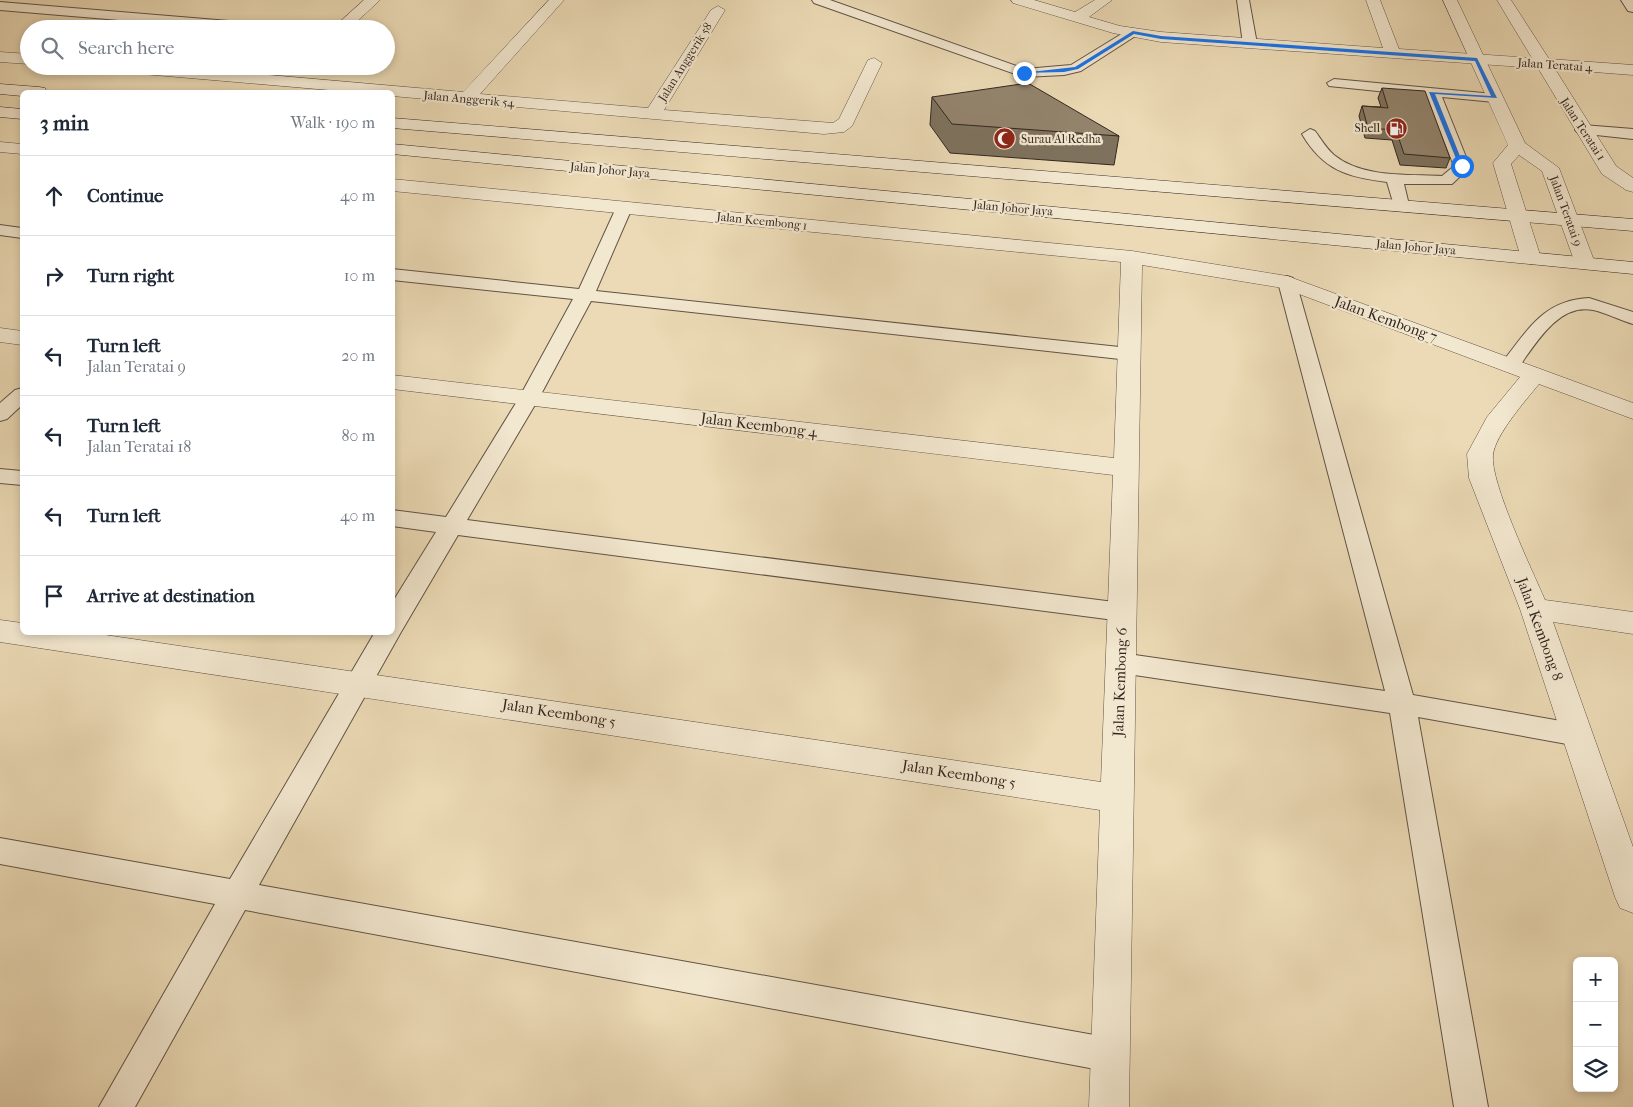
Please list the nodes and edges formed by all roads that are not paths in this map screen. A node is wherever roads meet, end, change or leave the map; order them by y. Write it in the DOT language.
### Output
graph roads {
  1 [pos="372,0"];
  2 [pos="557,0"];
  3 [pos="818,0"];
  4 [pos="1018,0"];
  5 [pos="1105,0"];
  6 [pos="1243,0"];
  7 [pos="1374,0"];
  8 [pos="1450,0"];
  9 [pos="1504,0"];
  10 [pos="1627,0"];
  11 [pos="0,6"];
  12 [pos="1633,8"];
  13 [pos="718,10"];
  14 [pos="1077,18"];
  15 [pos="169,20"];
  16 [pos="350,20"];
  17 [pos="1133,33"];
  18 [pos="1250,44"];
  19 [pos="1393,54"];
  20 [pos="0,57"];
  21 [pos="20,58"];
  22 [pos="1477,60"];
  23 [pos="874,62"];
  24 [pos="1542,64"];
  25 [pos="1633,70"];
  26 [pos="179,75"];
  27 [pos="287,75"];
  28 [pos="1334,83"];
  29 [pos="273,87"];
  30 [pos="0,89"];
  31 [pos="321,90"];
  32 [pos="20,91"];
  33 [pos="1432,92"];
  34 [pos="395,95"];
  35 [pos="1494,98"];
  36 [pos="466,99"];
  37 [pos="0,112"];
  38 [pos="20,114"];
  39 [pos="653,114"];
  40 [pos="395,123"];
  41 [pos="1583,130"];
  42 [pos="1310,134"];
  43 [pos="1633,134"];
  44 [pos="1516,146"];
  45 [pos="0,147"];
  46 [pos="20,149"];
  47 [pos="395,149"];
  48 [pos="1394,177"];
  49 [pos="395,185"];
  50 [pos="1633,186"];
  51 [pos="1400,205"];
  52 [pos="624,208"];
  53 [pos="1518,215"];
  54 [pos="1569,220"];
  55 [pos="1633,225"];
  56 [pos="0,230"];
  57 [pos="20,233"];
  58 [pos="1132,258"];
  59 [pos="1531,258"];
  60 [pos="1585,263"];
  61 [pos="1633,268"];
  62 [pos="395,274"];
  63 [pos="1287,282"];
  64 [pos="585,295"];
  65 [pos="1633,318"];
  66 [pos="0,335"];
  67 [pos="20,338"];
  68 [pos="1129,354"];
  69 [pos="1523,369"];
  70 [pos="395,382"];
  71 [pos="20,396"];
  72 [pos="529,398"];
  73 [pos="1633,411"];
  74 [pos="0,414"];
  75 [pos="1126,468"];
  76 [pos="0,476"];
  77 [pos="20,478"];
  78 [pos="395,518"];
  79 [pos="454,524"];
  80 [pos="1534,609"];
  81 [pos="1122,612"];
  82 [pos="395,621"];
  83 [pos="1633,624"];
  84 [pos="0,631"];
  85 [pos="20,634"];
  86 [pos="28,635"];
  87 [pos="386,635"];
  88 [pos="1121,663"];
  89 [pos="358,683"];
  90 [pos="1402,704"];
  91 [pos="1578,735"];
  92 [pos="1117,798"];
  93 [pos="0,851"];
  94 [pos="237,895"];
  95 [pos="1633,897"];
  96 [pos="1110,1055"];
  97 [pos="116,1107"];
  98 [pos="1109,1107"];
  99 [pos="1471,1107"];
  1 -- 16 [label="street"];
  2 -- 36 [label="street"];
  3 -- 17 [label="lane"];
  4 -- 14 [label="street, Jalan Teratai 4"];
  5 -- 14 [label="street"];
  6 -- 18 [label="lane"];
  7 -- 19 [label="street"];
  8 -- 22 [label="street"];
  9 -- 24 [label="street, Jalan Teratai 1"];
  10 -- 12 [label="lane"];
  11 -- 15 [label="lane"];
  13 -- 39 [label="street, Jalan Anggerik 58"];
  14 -- 17 [label="street, Jalan Teratai 4"];
  17 -- 18 [label="street, Jalan Teratai 4"];
  18 -- 19 [label="street, Jalan Teratai 4"];
  19 -- 22 [label="street, Jalan Teratai 4"];
  20 -- 21 [label="street"];
  22 -- 24 [label="street, Jalan Teratai 4"];
  22 -- 35 [label="street"];
  23 -- 39 [label="street, Jalan Anggerik 54"];
  24 -- 25 [label="street, Jalan Teratai 4"];
  24 -- 41 [label="street, Jalan Teratai 1"];
  26 -- 29 [label="street, Jalan Anggerik 54"];
  27 -- 29 [label="street"];
  28 -- 33 [label="lane"];
  29 -- 31 [label="street, Jalan Anggerik 54"];
  30 -- 32 [label="street"];
  33 -- 35 [label="lane"];
  33 -- 48 [label="lane"];
  34 -- 36 [label="street, Jalan Anggerik 54"];
  35 -- 44 [label="street"];
  36 -- 39 [label="street, Jalan Anggerik 54"];
  37 -- 38 [label="street"];
  40 -- 51 [label="street, Jalan Johor Jaya"];
  41 -- 43 [label="lane"];
  41 -- 50 [label="street, Jalan Teratai 1"];
  42 -- 48 [label="lane"];
  44 -- 53 [label="street"];
  44 -- 54 [label="street, Jalan Teratai 9"];
  45 -- 46 [label="street"];
  47 -- 59 [label="street, Jalan Johor Jaya"];
  48 -- 51 [label="lane"];
  49 -- 52 [label="street, Jalan Keembong 1"];
  51 -- 53 [label="street, Jalan Johor Jaya"];
  52 -- 58 [label="street, Jalan Keembong 1"];
  52 -- 64 [label="lane"];
  53 -- 54 [label="street, Jalan Johor Jaya"];
  53 -- 59 [label="street"];
  54 -- 55 [label="street, Jalan Johor Jaya"];
  54 -- 60 [label="street, Jalan Teratai 9"];
  56 -- 57 [label="lane"];
  58 -- 63 [label="street, Jalan Kembong 7"];
  58 -- 68 [label="street, Jalan Kembong 6"];
  59 -- 60 [label="street, Jalan Johor Jaya"];
  60 -- 61 [label="street, Jalan Johor Jaya"];
  62 -- 64 [label="lane"];
  63 -- 69 [label="street, Jalan Kembong 7"];
  63 -- 90 [label="lane"];
  64 -- 68 [label="lane"];
  64 -- 72 [label="lane"];
  65 -- 69 [label="lane"];
  66 -- 67 [label="street"];
  68 -- 75 [label="street, Jalan Kembong 6"];
  69 -- 73 [label="street, Jalan Kembong 7"];
  69 -- 80 [label="street, Jalan Kembong 8"];
  70 -- 72 [label="street, Jalan Keembong 4"];
  71 -- 74 [label="lane"];
  72 -- 75 [label="street, Jalan Keembong 4"];
  72 -- 79 [label="lane"];
  75 -- 81 [label="street, Jalan Kembong 6"];
  76 -- 77 [label="lane"];
  78 -- 79 [label="lane"];
  79 -- 81 [label="lane"];
  79 -- 82 [label="lane"];
  80 -- 83 [label="street"];
  80 -- 91 [label="street, Jalan Kembong 8"];
  81 -- 88 [label="street, Jalan Kembong 6"];
  84 -- 85 [label="street, Jalan Keembong 5"];
  86 -- 89 [label="street, Jalan Keembong 5"];
  87 -- 89 [label="lane"];
  88 -- 90 [label="lane"];
  88 -- 92 [label="street, Jalan Kembong 6"];
  89 -- 92 [label="street, Jalan Keembong 5"];
  89 -- 94 [label="lane"];
  90 -- 91 [label="lane"];
  90 -- 99 [label="lane"];
  91 -- 95 [label="street, Jalan Kembong 8"];
  92 -- 96 [label="street, Jalan Kembong 6"];
  93 -- 94 [label="lane"];
  94 -- 96 [label="lane"];
  94 -- 97 [label="lane"];
  96 -- 98 [label="street, Jalan Kembong 6"];
}
